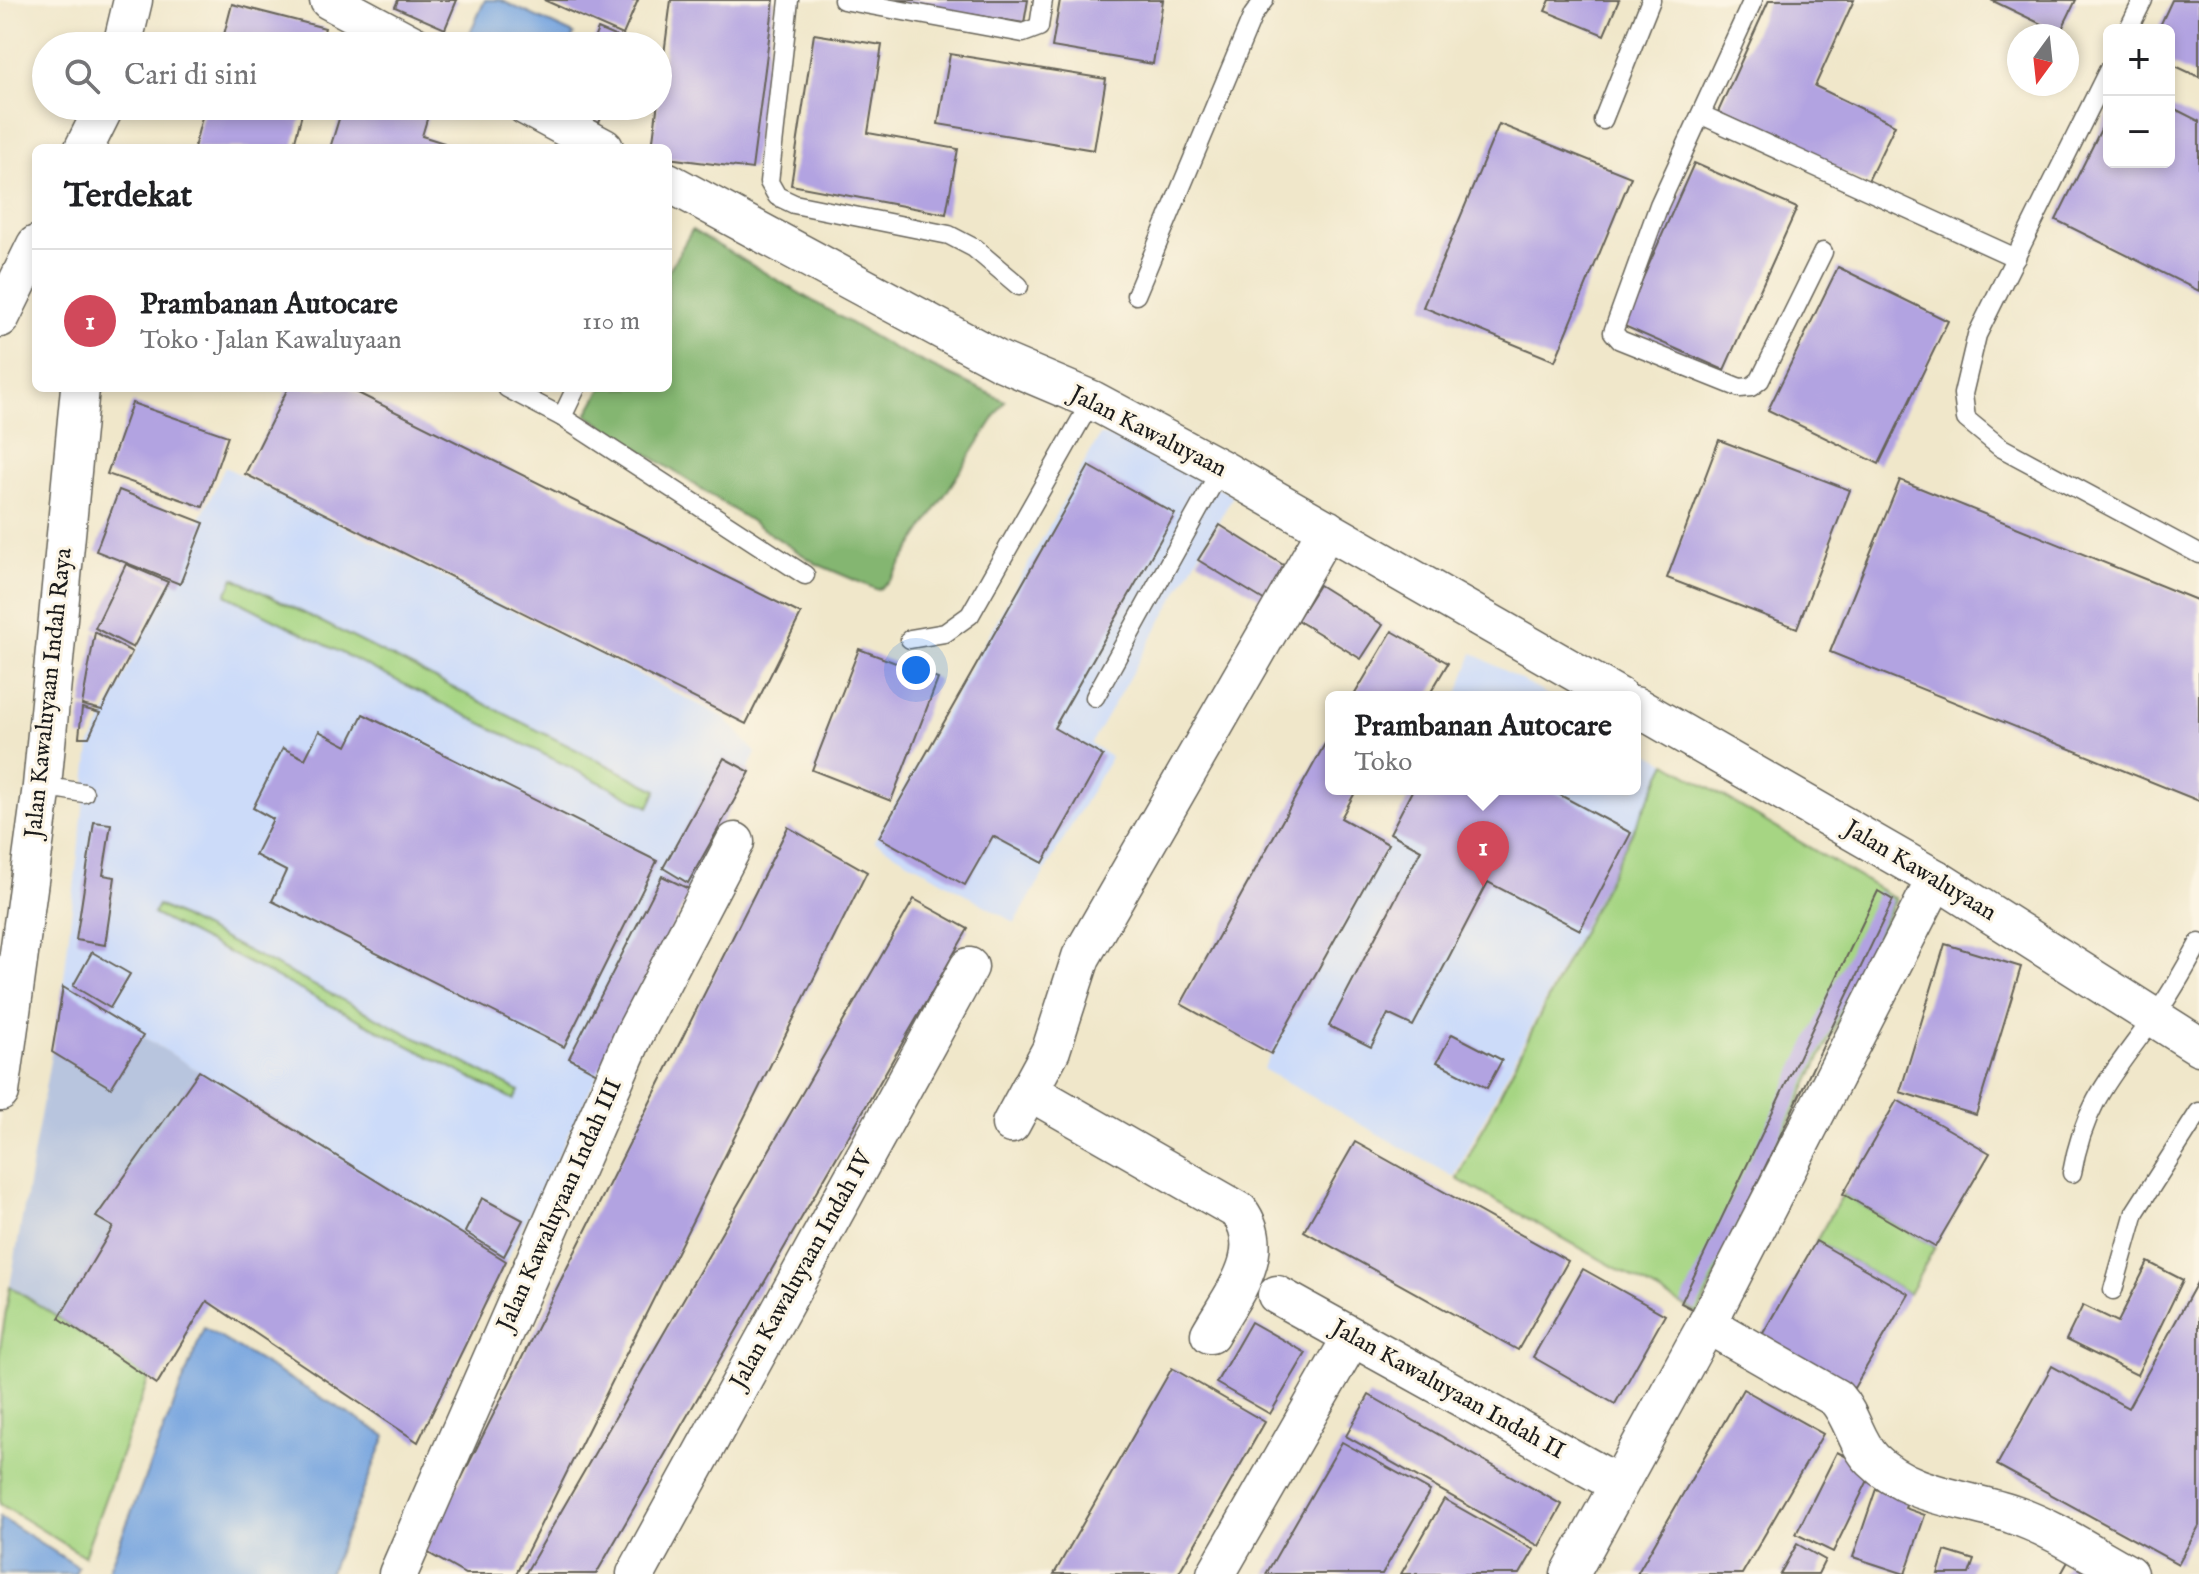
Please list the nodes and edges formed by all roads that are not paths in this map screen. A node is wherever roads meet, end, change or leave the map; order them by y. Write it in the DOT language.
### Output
graph roads {
  1 [pos="133,0"];
  2 [pos="329,0"];
  3 [pos="789,0"];
  4 [pos="843,0"];
  5 [pos="1043,0"];
  6 [pos="1264,0"];
  7 [pos="1651,0"];
  8 [pos="1753,0"];
  9 [pos="2143,0"];
  10 [pos="2131,24"];
  11 [pos="125,32"];
  12 [pos="389,32"];
  13 [pos="2103,81"];
  14 [pos="1702,115"];
  15 [pos="99,120"];
  16 [pos="105,120"];
  17 [pos="549,120"];
  18 [pos="1603,120"];
  19 [pos="86,144"];
  20 [pos="104,144"];
  21 [pos="588,144"];
  22 [pos="672,184"];
  23 [pos="1823,252"];
  24 [pos="32,253"];
  25 [pos="2016,258"];
  26 [pos="1019,286"];
  27 [pos="1136,295"];
  28 [pos="0,318"];
  29 [pos="80,392"];
  30 [pos="515,392"];
  31 [pos="574,392"];
  32 [pos="1092,400"];
  33 [pos="562,417"];
  34 [pos="1221,469"];
  35 [pos="1327,529"];
  36 [pos="2199,554"];
  37 [pos="805,575"];
  38 [pos="910,639"];
  39 [pos="1609,691"];
  40 [pos="1095,697"];
  41 [pos="1641,709"];
  42 [pos="42,786"];
  43 [pos="84,793"];
  44 [pos="735,842"];
  45 [pos="1936,879"];
  46 [pos="2199,943"];
  47 [pos="969,967"];
  48 [pos="2155,1017"];
  49 [pos="2199,1046"];
  50 [pos="1029,1091"];
  51 [pos="0,1092"];
  52 [pos="2199,1112"];
  53 [pos="1011,1124"];
  54 [pos="2072,1173"];
  55 [pos="2113,1290"];
  56 [pos="1277,1295"];
  57 [pos="1707,1324"];
  58 [pos="1210,1334"];
  59 [pos="1352,1337"];
  60 [pos="1618,1484"];
  61 [pos="398,1574"];
  62 [pos="636,1574"];
  63 [pos="1216,1574"];
  64 [pos="1570,1574"];
  65 [pos="2128,1574"];
  1 -- 11 [label="street"];
  2 -- 12 [label="street"];
  3 -- 26 [label="lane"];
  4 -- 5 [label="lane"];
  6 -- 27 [label="lane"];
  7 -- 18 [label="lane"];
  8 -- 14 [label="lane"];
  9 -- 10 [label="lane"];
  13 -- 25 [label="lane"];
  14 -- 23 [label="lane"];
  14 -- 25 [label="lane"];
  15 -- 19 [label="street"];
  16 -- 20 [label="street"];
  17 -- 21 [label="street"];
  22 -- 32 [label="street, Jalan Kawaluyaan"];
  24 -- 28 [label="street"];
  25 -- 36 [label="lane"];
  29 -- 42 [label="street, Jalan Kawaluyaan Indah Raya"];
  30 -- 33 [label="lane"];
  31 -- 33 [label="lane"];
  32 -- 34 [label="street, Jalan Kawaluyaan"];
  32 -- 38 [label="lane"];
  33 -- 37 [label="lane"];
  34 -- 35 [label="street, Jalan Kawaluyaan"];
  34 -- 40 [label="lane"];
  35 -- 39 [label="street, Jalan Kawaluyaan"];
  35 -- 50 [label="street"];
  41 -- 45 [label="street, Jalan Kawaluyaan"];
  42 -- 43 [label="lane"];
  42 -- 51 [label="street, Jalan Kawaluyaan Indah Raya"];
  44 -- 61 [label="street, Jalan Kawaluyaan Indah III"];
  45 -- 48 [label="street, Jalan Kawaluyaan"];
  45 -- 57 [label="street"];
  46 -- 48 [label="lane"];
  47 -- 62 [label="street, Jalan Kawaluyaan Indah IV"];
  48 -- 49 [label="street, Jalan Kawaluyaan"];
  48 -- 54 [label="lane"];
  50 -- 53 [label="street"];
  50 -- 58 [label="street"];
  52 -- 55 [label="lane"];
  56 -- 59 [label="street, Jalan Kawaluyaan Indah II"];
  57 -- 60 [label="street"];
  57 -- 65 [label="street"];
  59 -- 60 [label="street, Jalan Kawaluyaan Indah II"];
  59 -- 63 [label="street"];
  60 -- 64 [label="street"];
}
